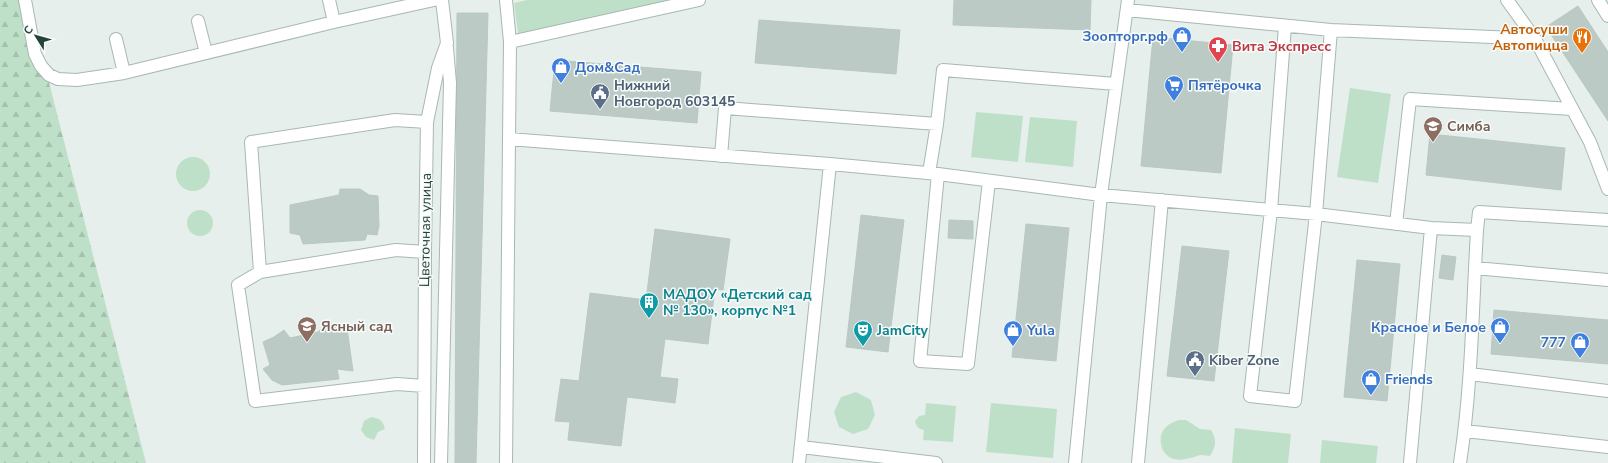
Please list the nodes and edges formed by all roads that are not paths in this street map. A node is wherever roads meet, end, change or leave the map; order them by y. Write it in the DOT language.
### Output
graph roads {
  1 [pos="25,0"];
  2 [pos="329,0"];
  3 [pos="434,0"];
  4 [pos="442,0"];
  5 [pos="506,0"];
  6 [pos="699,0"];
  7 [pos="1508,0"];
  8 [pos="1598,0"];
  9 [pos="1128,5"];
  10 [pos="1608,16"];
  11 [pos="198,21"];
  12 [pos="334,22"];
  13 [pos="1285,26"];
  14 [pos="1331,30"];
  15 [pos="116,39"];
  16 [pos="1535,39"];
  17 [pos="510,42"];
  18 [pos="447,43"];
  19 [pos="206,52"];
  20 [pos="124,73"];
  21 [pos="1116,84"];
  22 [pos="1572,109"];
  23 [pos="427,122"];
  24 [pos="937,124"];
  25 [pos="509,139"];
  26 [pos="721,156"];
  27 [pos="830,164"];
  28 [pos="934,174"];
  29 [pos="989,180"];
  30 [pos="1608,189"];
  31 [pos="1101,195"];
  32 [pos="1162,200"];
  33 [pos="1271,210"];
  34 [pos="1316,214"];
  35 [pos="1608,220"];
  36 [pos="1396,224"];
  37 [pos="1431,228"];
  38 [pos="1477,230"];
  39 [pos="424,252"];
  40 [pos="1475,268"];
  41 [pos="260,272"];
  42 [pos="1608,280"];
  43 [pos="1470,374"];
  44 [pos="424,386"];
  45 [pos="1608,391"];
  46 [pos="1465,431"];
  47 [pos="1608,446"];
  48 [pos="801,447"];
  49 [pos="910,462"];
  50 [pos="424,463"];
  51 [pos="441,463"];
  52 [pos="506,463"];
  53 [pos="799,463"];
  54 [pos="936,463"];
  55 [pos="1075,463"];
  56 [pos="1138,463"];
  57 [pos="1410,463"];
  58 [pos="1460,463"];
  1 -- 20 [label="street"];
  2 -- 12 [label="street"];
  3 -- 12 [label="street"];
  4 -- 18 [label="street, Цветочная улица"];
  5 -- 17 [label="street"];
  6 -- 17 [label="street"];
  7 -- 16 [label="street"];
  8 -- 10 [label="street"];
  9 -- 13 [label="street"];
  9 -- 21 [label="street"];
  11 -- 19 [label="street"];
  12 -- 19 [label="street"];
  13 -- 14 [label="street"];
  13 -- 33 [label="street"];
  14 -- 16 [label="street"];
  14 -- 34 [label="street"];
  15 -- 20 [label="street"];
  16 -- 22 [label="street"];
  17 -- 25 [label="street"];
  18 -- 23 [label="street, Цветочная улица"];
  18 -- 51 [label="street"];
  19 -- 20 [label="street"];
  21 -- 24 [label="street"];
  21 -- 31 [label="street"];
  22 -- 30 [label="street"];
  22 -- 36 [label="street"];
  23 -- 39 [label="street, Цветочная улица"];
  23 -- 41 [label="street"];
  24 -- 26 [label="street"];
  24 -- 28 [label="street"];
  25 -- 26 [label="street"];
  25 -- 52 [label="street"];
  26 -- 27 [label="street"];
  27 -- 28 [label="street"];
  27 -- 48 [label="street"];
  28 -- 29 [label="street"];
  28 -- 29 [label="street"];
  29 -- 31 [label="street"];
  31 -- 32 [label="street"];
  31 -- 55 [label="street"];
  32 -- 33 [label="street"];
  32 -- 56 [label="street"];
  33 -- 34 [label="street"];
  33 -- 34 [label="street"];
  34 -- 36 [label="street"];
  35 -- 38 [label="street"];
  36 -- 37 [label="street"];
  37 -- 38 [label="street"];
  37 -- 57 [label="street"];
  38 -- 40 [label="street"];
  39 -- 41 [label="street"];
  39 -- 44 [label="street, Цветочная улица"];
  40 -- 42 [label="street"];
  40 -- 43 [label="street"];
  41 -- 44 [label="street"];
  43 -- 45 [label="street"];
  43 -- 46 [label="street"];
  44 -- 50 [label="street, Цветочная улица"];
  46 -- 47 [label="street"];
  46 -- 58 [label="street"];
  48 -- 49 [label="street"];
  48 -- 53 [label="street"];
  49 -- 54 [label="street"];
}
